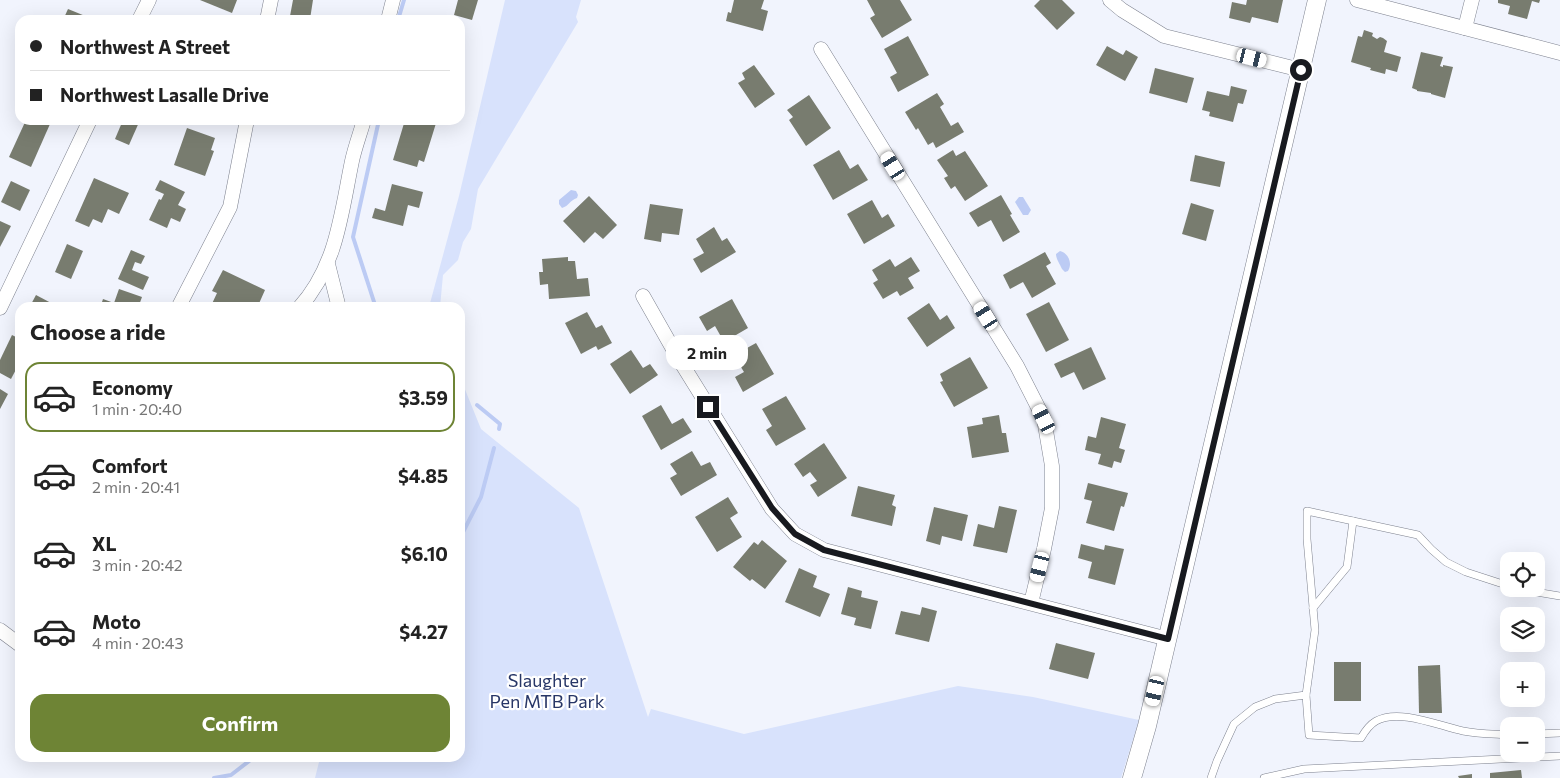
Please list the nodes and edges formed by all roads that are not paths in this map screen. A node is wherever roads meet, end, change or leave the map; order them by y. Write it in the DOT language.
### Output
graph roads {
  1 [pos="149,0"];
  2 [pos="271,0"];
  3 [pos="393,0"];
  4 [pos="1110,0"];
  5 [pos="1317,0"];
  6 [pos="1357,0"];
  7 [pos="1472,0"];
  8 [pos="1123,5"];
  9 [pos="142,15"];
  10 [pos="268,15"];
  11 [pos="389,15"];
  12 [pos="1465,28"];
  13 [pos="821,49"];
  14 [pos="1560,54"];
  15 [pos="1301,70"];
  16 [pos="88,125"];
  17 [pos="246,125"];
  18 [pos="363,125"];
  19 [pos="328,264"];
  20 [pos="643,296"];
  21 [pos="181,302"];
  22 [pos="304,302"];
  23 [pos="338,302"];
  24 [pos="0,308"];
  25 [pos="1353,521"];
  26 [pos="1500,583"];
  27 [pos="1545,594"];
  28 [pos="1560,596"];
  29 [pos="1031,603"];
  30 [pos="1313,608"];
  31 [pos="0,630"];
  32 [pos="1168,639"];
  33 [pos="15,641"];
  34 [pos="1306,695"];
  35 [pos="1560,733"];
  36 [pos="1500,734"];
  37 [pos="1545,734"];
  38 [pos="1560,756"];
  39 [pos="1132,778"];
  40 [pos="1211,778"];
  41 [pos="1264,778"];
  1 -- 9 [label="street"];
  2 -- 10 [label="street"];
  3 -- 11 [label="street"];
  4 -- 8 [label="street"];
  5 -- 15 [label="street"];
  6 -- 12 [label="street"];
  7 -- 12 [label="street"];
  8 -- 15 [label="street"];
  12 -- 14 [label="street"];
  13 -- 29 [label="street"];
  15 -- 32 [label="street"];
  16 -- 24 [label="street"];
  17 -- 21 [label="street"];
  18 -- 19 [label="street"];
  19 -- 22 [label="street"];
  19 -- 23 [label="street"];
  20 -- 29 [label="street"];
  25 -- 26 [label="lane"];
  25 -- 30 [label="lane"];
  25 -- 30 [label="lane"];
  27 -- 28 [label="lane"];
  29 -- 32 [label="street"];
  30 -- 34 [label="lane"];
  31 -- 33 [label="street"];
  32 -- 39 [label="street"];
  34 -- 36 [label="lane"];
  34 -- 40 [label="lane"];
  35 -- 37 [label="lane"];
  38 -- 41 [label="lane"];
}
